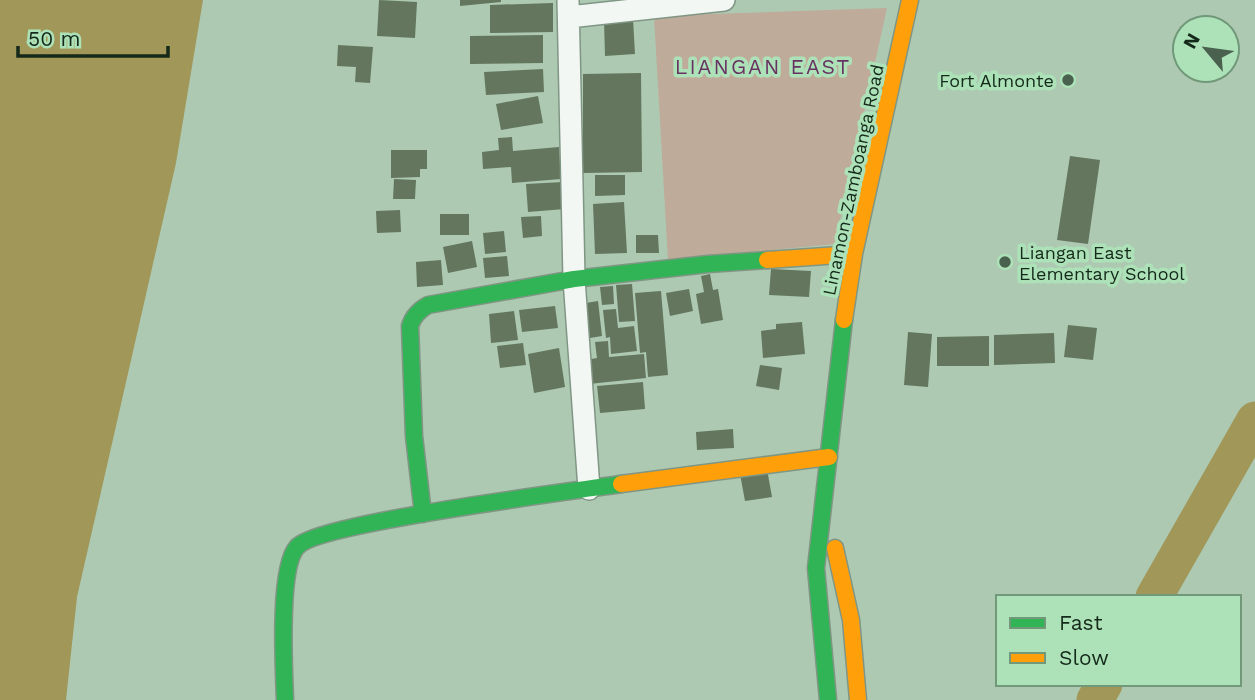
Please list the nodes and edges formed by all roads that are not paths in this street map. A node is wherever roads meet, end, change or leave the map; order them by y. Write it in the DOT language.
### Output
graph roads {
  1 [pos="724,0"];
  2 [pos="910,0"];
  3 [pos="569,9"];
  4 [pos="854,254"];
  5 [pos="573,279"];
  6 [pos="830,457"];
  7 [pos="589,489"];
  8 [pos="823,494"];
  9 [pos="423,514"];
  10 [pos="285,700"];
  11 [pos="828,700"];
  12 [pos="858,700"];
  1 -- 3 [label="street"];
  2 -- 4 [label="main road, Linamon-Zamboanga Road"];
  3 -- 5 [label="street"];
  4 -- 5 [label="main road"];
  4 -- 6 [label="main road, Linamon-Zamboanga Road"];
  5 -- 7 [label="street"];
  5 -- 9 [label="main road"];
  6 -- 7 [label="main road"];
  6 -- 8 [label="main road, Linamon-Zamboanga Road"];
  7 -- 9 [label="main road"];
  8 -- 11 [label="main road, Linamon-Zamboanga Road"];
  8 -- 12 [label="main road, Linamon-Zamboanga Road"];
  9 -- 10 [label="main road"];
}
